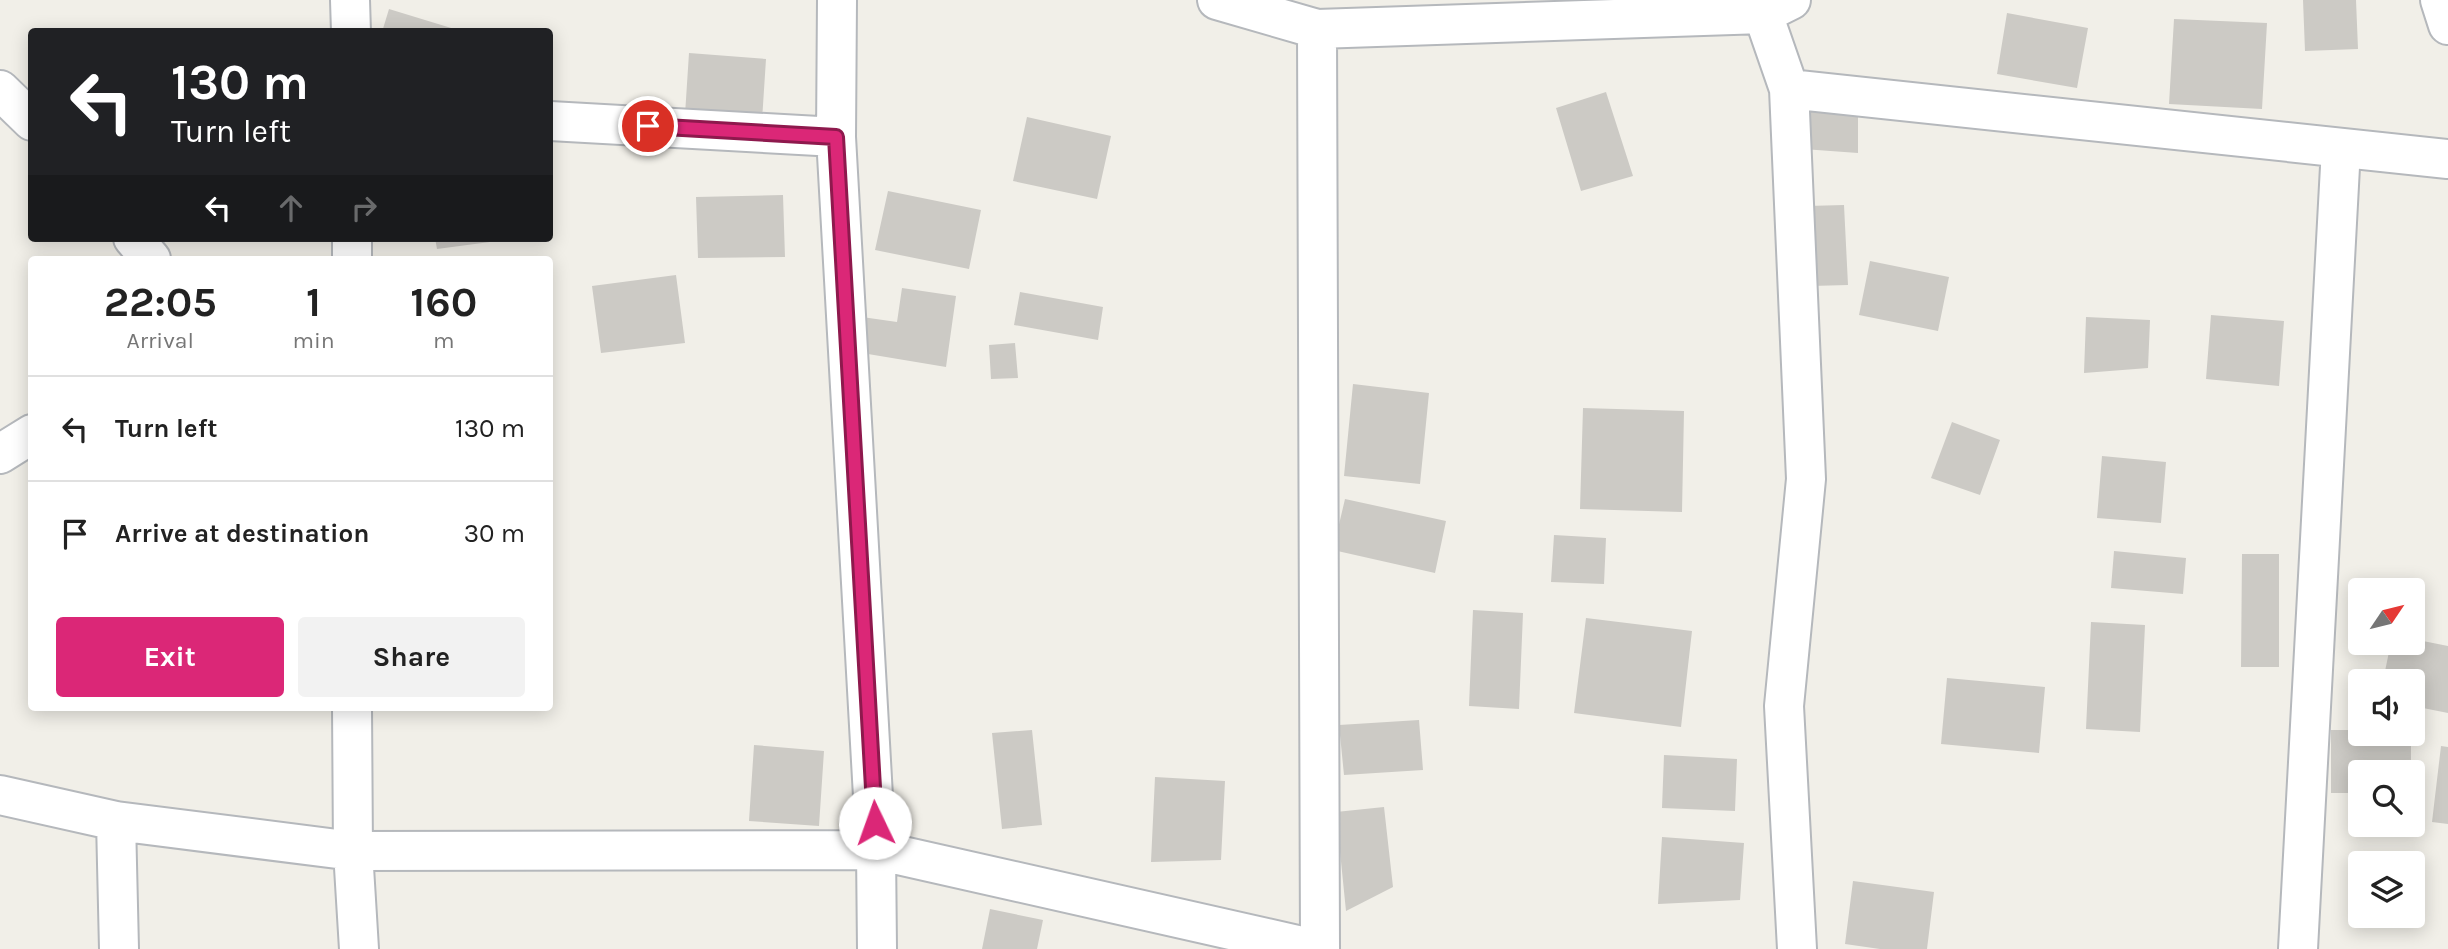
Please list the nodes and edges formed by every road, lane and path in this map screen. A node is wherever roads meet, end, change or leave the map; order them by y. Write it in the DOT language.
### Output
graph roads {
  1 [pos="350,0"];
  2 [pos="837,0"];
  3 [pos="1217,0"];
  4 [pos="2440,0"];
  5 [pos="1769,5"];
  6 [pos="2448,25"];
  7 [pos="351,28"];
  8 [pos="1317,29"];
  9 [pos="1789,89"];
  10 [pos="0,90"];
  11 [pos="28,117"];
  12 [pos="553,121"];
  13 [pos="836,137"];
  14 [pos="2341,148"];
  15 [pos="2448,159"];
  16 [pos="136,242"];
  17 [pos="148,256"];
  18 [pos="28,436"];
  19 [pos="0,454"];
  20 [pos="352,711"];
  21 [pos="0,795"];
  22 [pos="116,821"];
  23 [pos="876,850"];
  24 [pos="354,851"];
  25 [pos="119,949"];
  26 [pos="359,949"];
  27 [pos="877,949"];
  28 [pos="1318,949"];
  29 [pos="1797,949"];
  30 [pos="2298,949"];
  1 -- 7 [label="street"];
  2 -- 13 [label="street"];
  3 -- 8 [label="street"];
  4 -- 6 [label="street"];
  5 -- 8 [label="street"];
  5 -- 9 [label="street"];
  8 -- 28 [label="street"];
  9 -- 14 [label="street"];
  9 -- 29 [label="street"];
  10 -- 11 [label="street"];
  12 -- 13 [label="street"];
  13 -- 23 [label="street"];
  14 -- 15 [label="street"];
  14 -- 30 [label="street"];
  16 -- 17 [label="street"];
  18 -- 19 [label="street"];
  20 -- 24 [label="street"];
  21 -- 22 [label="street"];
  22 -- 24 [label="street"];
  22 -- 25 [label="street"];
  23 -- 24 [label="street"];
  23 -- 27 [label="street"];
  23 -- 28 [label="street"];
  24 -- 26 [label="street"];
}
